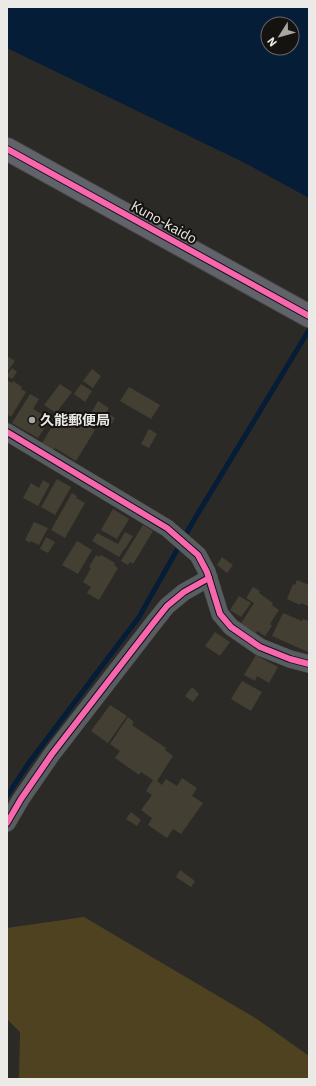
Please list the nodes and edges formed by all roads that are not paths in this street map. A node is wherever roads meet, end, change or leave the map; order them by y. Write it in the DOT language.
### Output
graph roads {
  1 [pos="7,149"];
  2 [pos="302,312"];
  3 [pos="7,432"];
  4 [pos="209,578"];
  5 [pos="309,664"];
  6 [pos="7,823"];
  1 -- 2 [label="highway, Kuno-kaido"];
  3 -- 4 [label="street"];
  4 -- 5 [label="street"];
  4 -- 6 [label="street"];
}
